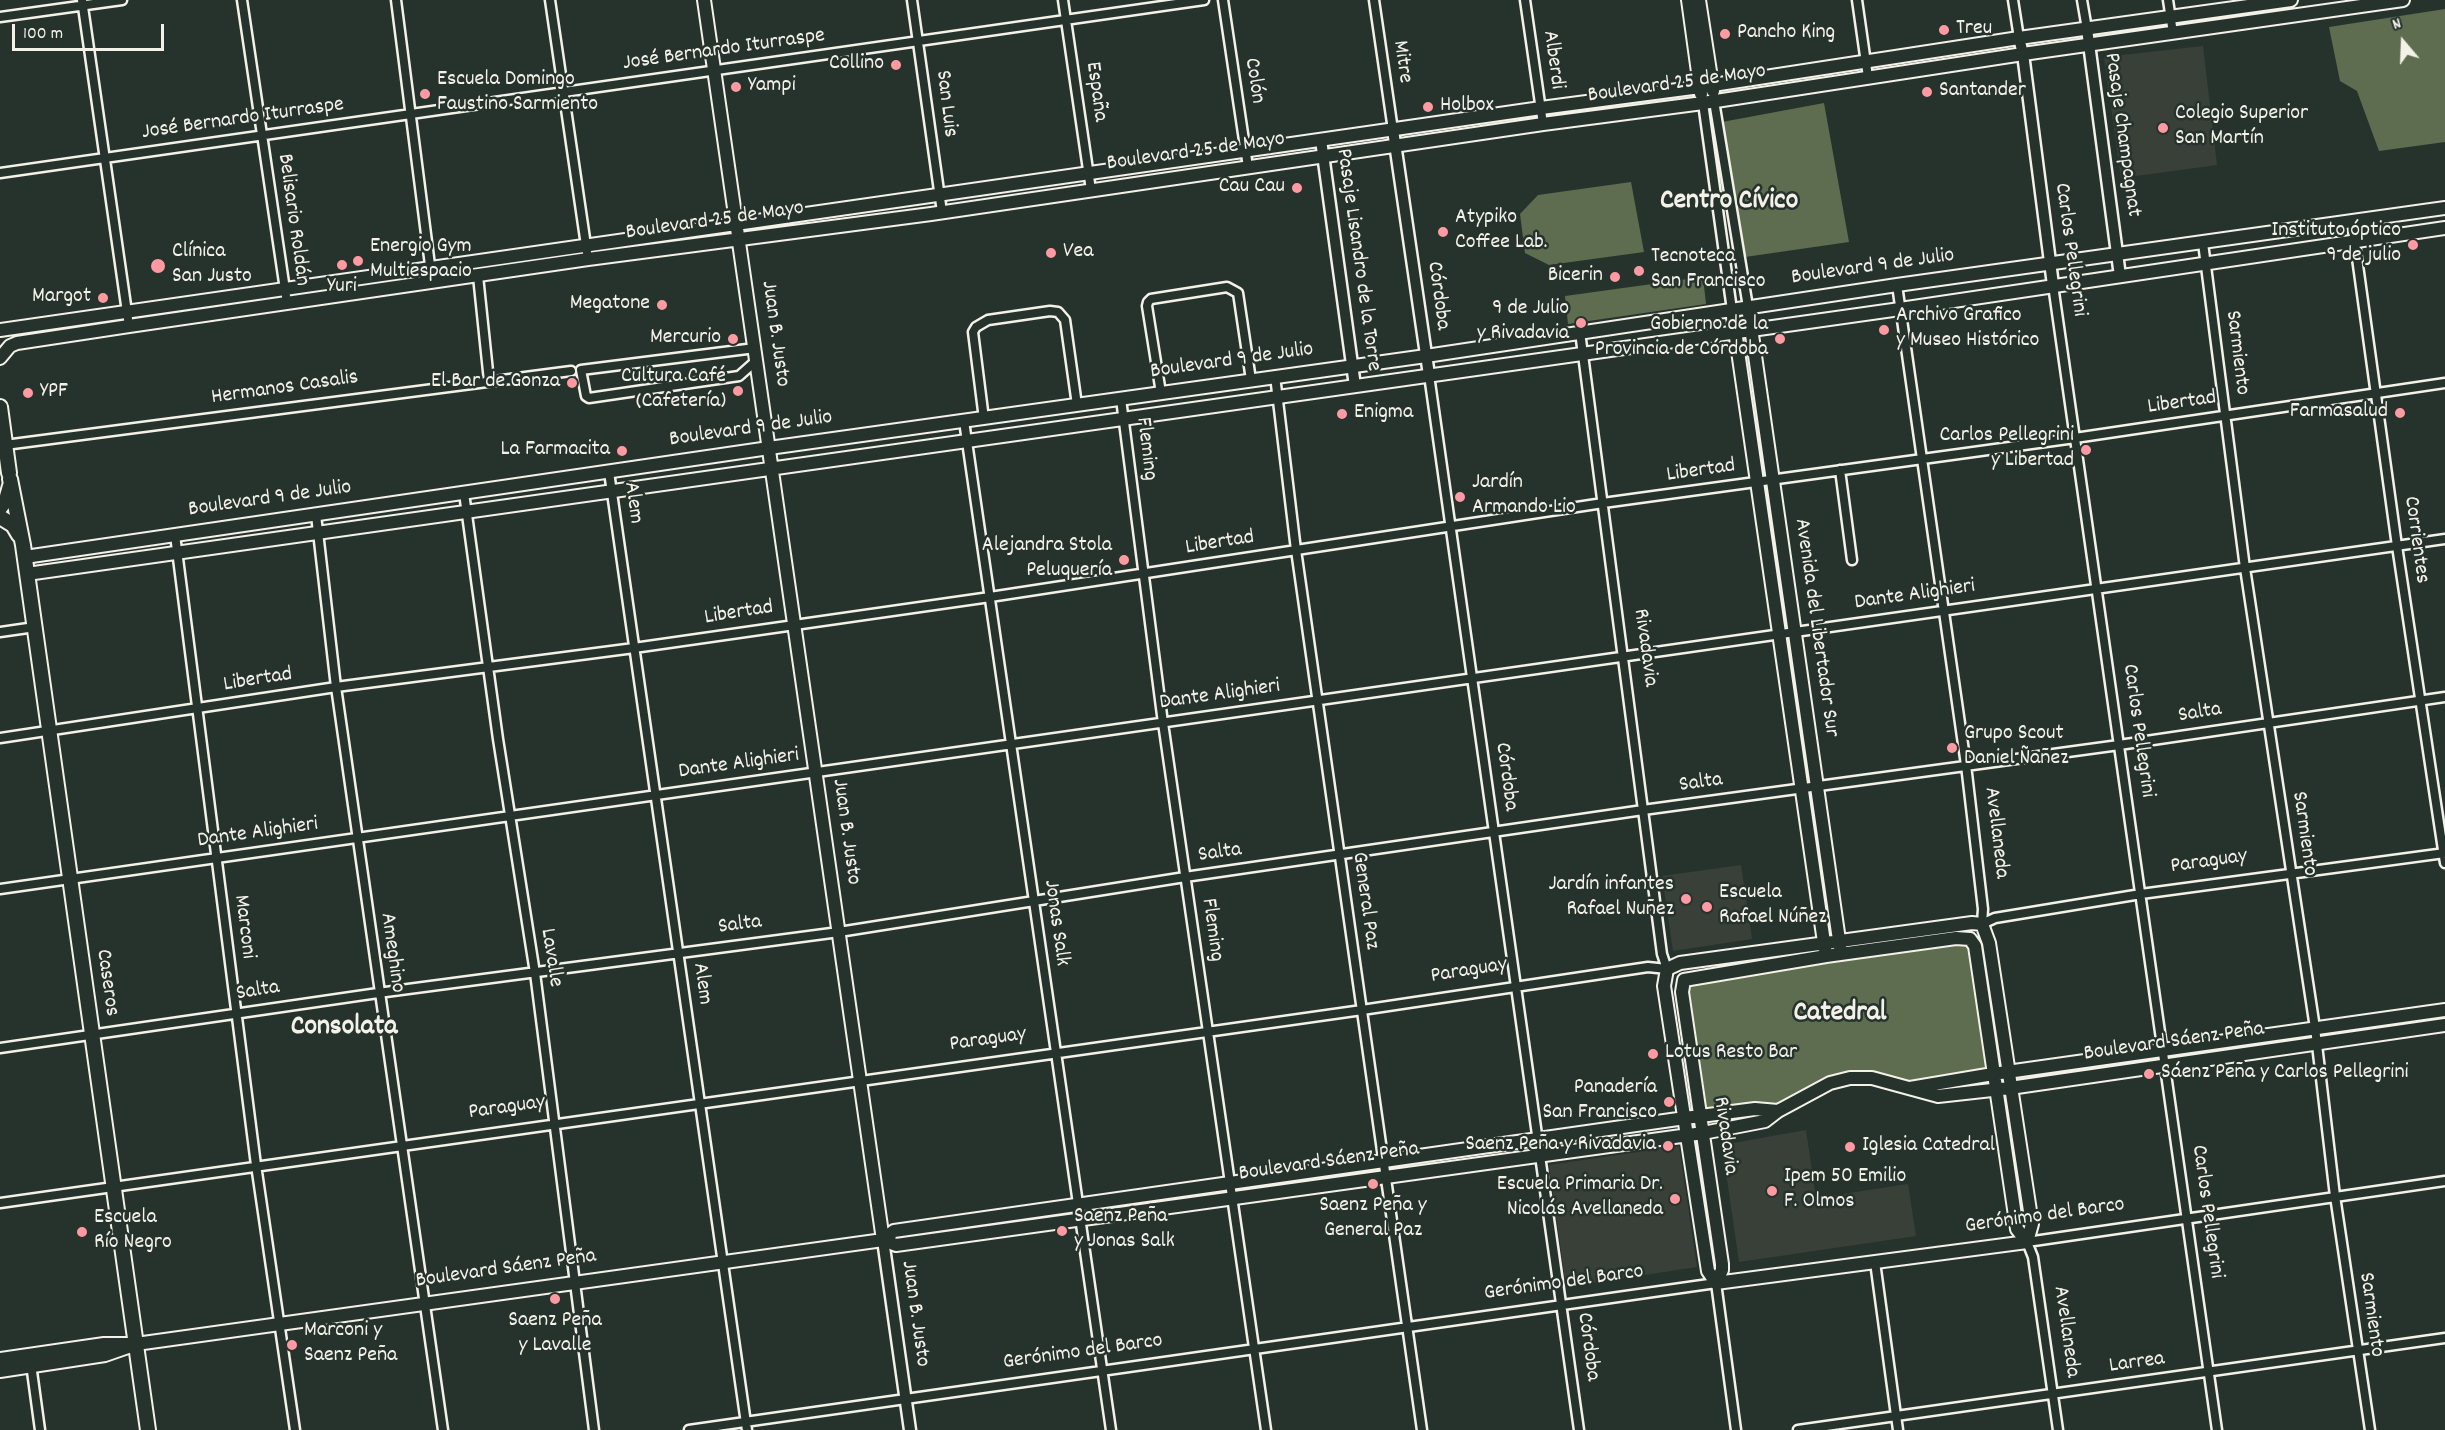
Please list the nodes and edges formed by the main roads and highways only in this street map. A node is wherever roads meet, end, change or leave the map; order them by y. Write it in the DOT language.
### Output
graph roads {
  1 [pos="704,0"];
  2 [pos="1688,0"];
  3 [pos="1699,0"];
  4 [pos="2291,0"];
  5 [pos="2403,0"];
  6 [pos="2329,5"];
  7 [pos="1706,86"];
  8 [pos="1709,102"];
  9 [pos="2445,208"];
  10 [pos="737,224"];
  11 [pos="2445,228"];
  12 [pos="739,241"];
  13 [pos="286,296"];
  14 [pos="1748,307"];
  15 [pos="1732,310"];
  16 [pos="1751,329"];
  17 [pos="0,330"];
  18 [pos="1735,332"];
  19 [pos="0,358"];
  20 [pos="0,407"];
  21 [pos="769,448"];
  22 [pos="3,451"];
  23 [pos="772,470"];
  24 [pos="9,476"];
  25 [pos="0,508"];
  26 [pos="0,517"];
  27 [pos="23,542"];
  28 [pos="25,557"];
  29 [pos="27,574"];
  30 [pos="1982,924"];
  31 [pos="1970,939"];
  32 [pos="1840,947"];
  33 [pos="1825,949"];
  34 [pos="1667,969"];
  35 [pos="1684,980"];
  36 [pos="2445,1010"];
  37 [pos="2445,1025"];
  38 [pos="2008,1072"];
  39 [pos="1993,1074"];
  40 [pos="1909,1088"];
  41 [pos="2010,1088"];
  42 [pos="1995,1090"];
  43 [pos="1778,1111"];
  44 [pos="1700,1116"];
  45 [pos="1684,1118"];
  46 [pos="1703,1133"];
  47 [pos="1687,1136"];
  48 [pos="883,1240"];
  49 [pos="2027,1242"];
  50 [pos="1716,1283"];
  51 [pos="136,1344"];
  52 [pos="0,1359"];
  53 [pos="31,1360"];
  54 [pos="0,1371"];
  55 [pos="148,1430"];
  1 -- 10 [label="main road, Juan B. Justo"];
  2 -- 7 [label="main road"];
  3 -- 7 [label="main road"];
  4 -- 7 [label="main road, Boulevard 25 de Mayo"];
  5 -- 6 [label="main road, Boulevard 25 de Mayo"];
  6 -- 8 [label="main road, Boulevard 25 de Mayo"];
  7 -- 8 [label="main road"];
  7 -- 10 [label="main road, Boulevard 25 de Mayo"];
  8 -- 12 [label="main road, Boulevard 25 de Mayo"];
  9 -- 14 [label="main road, Boulevard 9 de Julio"];
  10 -- 12 [label="main road, Juan B. Justo"];
  10 -- 13 [label="main road, Boulevard 25 de Mayo"];
  11 -- 16 [label="main road, Boulevard 9 de Julio"];
  12 -- 13 [label="main road, Boulevard 25 de Mayo"];
  12 -- 21 [label="main road, Juan B. Justo"];
  13 -- 17 [label="main road, Boulevard 25 de Mayo"];
  13 -- 19 [label="main road, Boulevard 25 de Mayo"];
  14 -- 15 [label="main road, Boulevard 9 de Julio"];
  14 -- 16 [label="main road, Avenida del Libertador Sur"];
  15 -- 18 [label="main road, Avenida del Libertador Sur"];
  15 -- 21 [label="main road, Boulevard 9 de Julio"];
  16 -- 18 [label="main road, Boulevard 9 de Julio"];
  16 -- 32 [label="main road, Avenida del Libertador Sur"];
  18 -- 23 [label="main road, Boulevard 9 de Julio"];
  18 -- 33 [label="main road, Avenida del Libertador Sur"];
  20 -- 22 [label="main road, Caseros"];
  21 -- 23 [label="main road, Juan B. Justo"];
  21 -- 28 [label="main road, Boulevard 9 de Julio"];
  22 -- 24 [label="main road, Caseros"];
  23 -- 29 [label="main road, Boulevard 9 de Julio"];
  23 -- 48 [label="main road, Juan B. Justo"];
  24 -- 25 [label="main road"];
  24 -- 27 [label="main road, Caseros"];
  26 -- 27 [label="main road"];
  27 -- 28 [label="main road, Caseros"];
  28 -- 29 [label="main road, Caseros"];
  29 -- 51 [label="main road, Caseros"];
  30 -- 31 [label="main road"];
  30 -- 32 [label="main road, Paraguay"];
  30 -- 38 [label="main road, Avellaneda"];
  31 -- 32 [label="main road, Paraguay"];
  31 -- 39 [label="main road, Avellaneda"];
  32 -- 33 [label="main road, Paraguay"];
  33 -- 34 [label="main road, Paraguay"];
  33 -- 35 [label="main road, Paraguay"];
  34 -- 35 [label="main road"];
  34 -- 45 [label="main road, Rivadavia"];
  35 -- 44 [label="main road, Rivadavia"];
  36 -- 38 [label="main road, Boulevard Sáenz Peña"];
  37 -- 41 [label="main road, Boulevard Sáenz Peña"];
  38 -- 39 [label="main road, Boulevard Sáenz Peña"];
  38 -- 41 [label="main road, Avellaneda"];
  39 -- 40 [label="main road, Boulevard Sáenz Peña"];
  39 -- 42 [label="main road, Avellaneda"];
  40 -- 42 [label="main road, Boulevard Sáenz Peña"];
  40 -- 43 [label="main road, Boulevard Sáenz Peña"];
  41 -- 42 [label="main road, Boulevard Sáenz Peña"];
  41 -- 49 [label="main road, Avellaneda"];
  42 -- 49 [label="main road, Avellaneda"];
  43 -- 44 [label="main road, Boulevard Sáenz Peña"];
  43 -- 46 [label="main road, Boulevard Sáenz Peña"];
  44 -- 45 [label="main road, Boulevard Sáenz Peña"];
  44 -- 46 [label="main road, Rivadavia"];
  45 -- 47 [label="main road, Rivadavia"];
  45 -- 48 [label="main road, Boulevard Sáenz Peña"];
  46 -- 47 [label="main road, Boulevard Sáenz Peña"];
  46 -- 50 [label="main road, Rivadavia"];
  47 -- 48 [label="main road, Boulevard Sáenz Peña"];
  47 -- 50 [label="main road, Rivadavia"];
  48 -- 51 [label="main road, Boulevard Sáenz Peña"];
  49 -- 50 [label="main road, Gerónimo del Barco"];
  51 -- 53 [label="main road, Boulevard Sáenz Peña"];
  51 -- 55 [label="main road, Caseros"];
  52 -- 53 [label="main road, Boulevard Sáenz Peña"];
  53 -- 54 [label="main road, Boulevard Sáenz Peña"];
}
